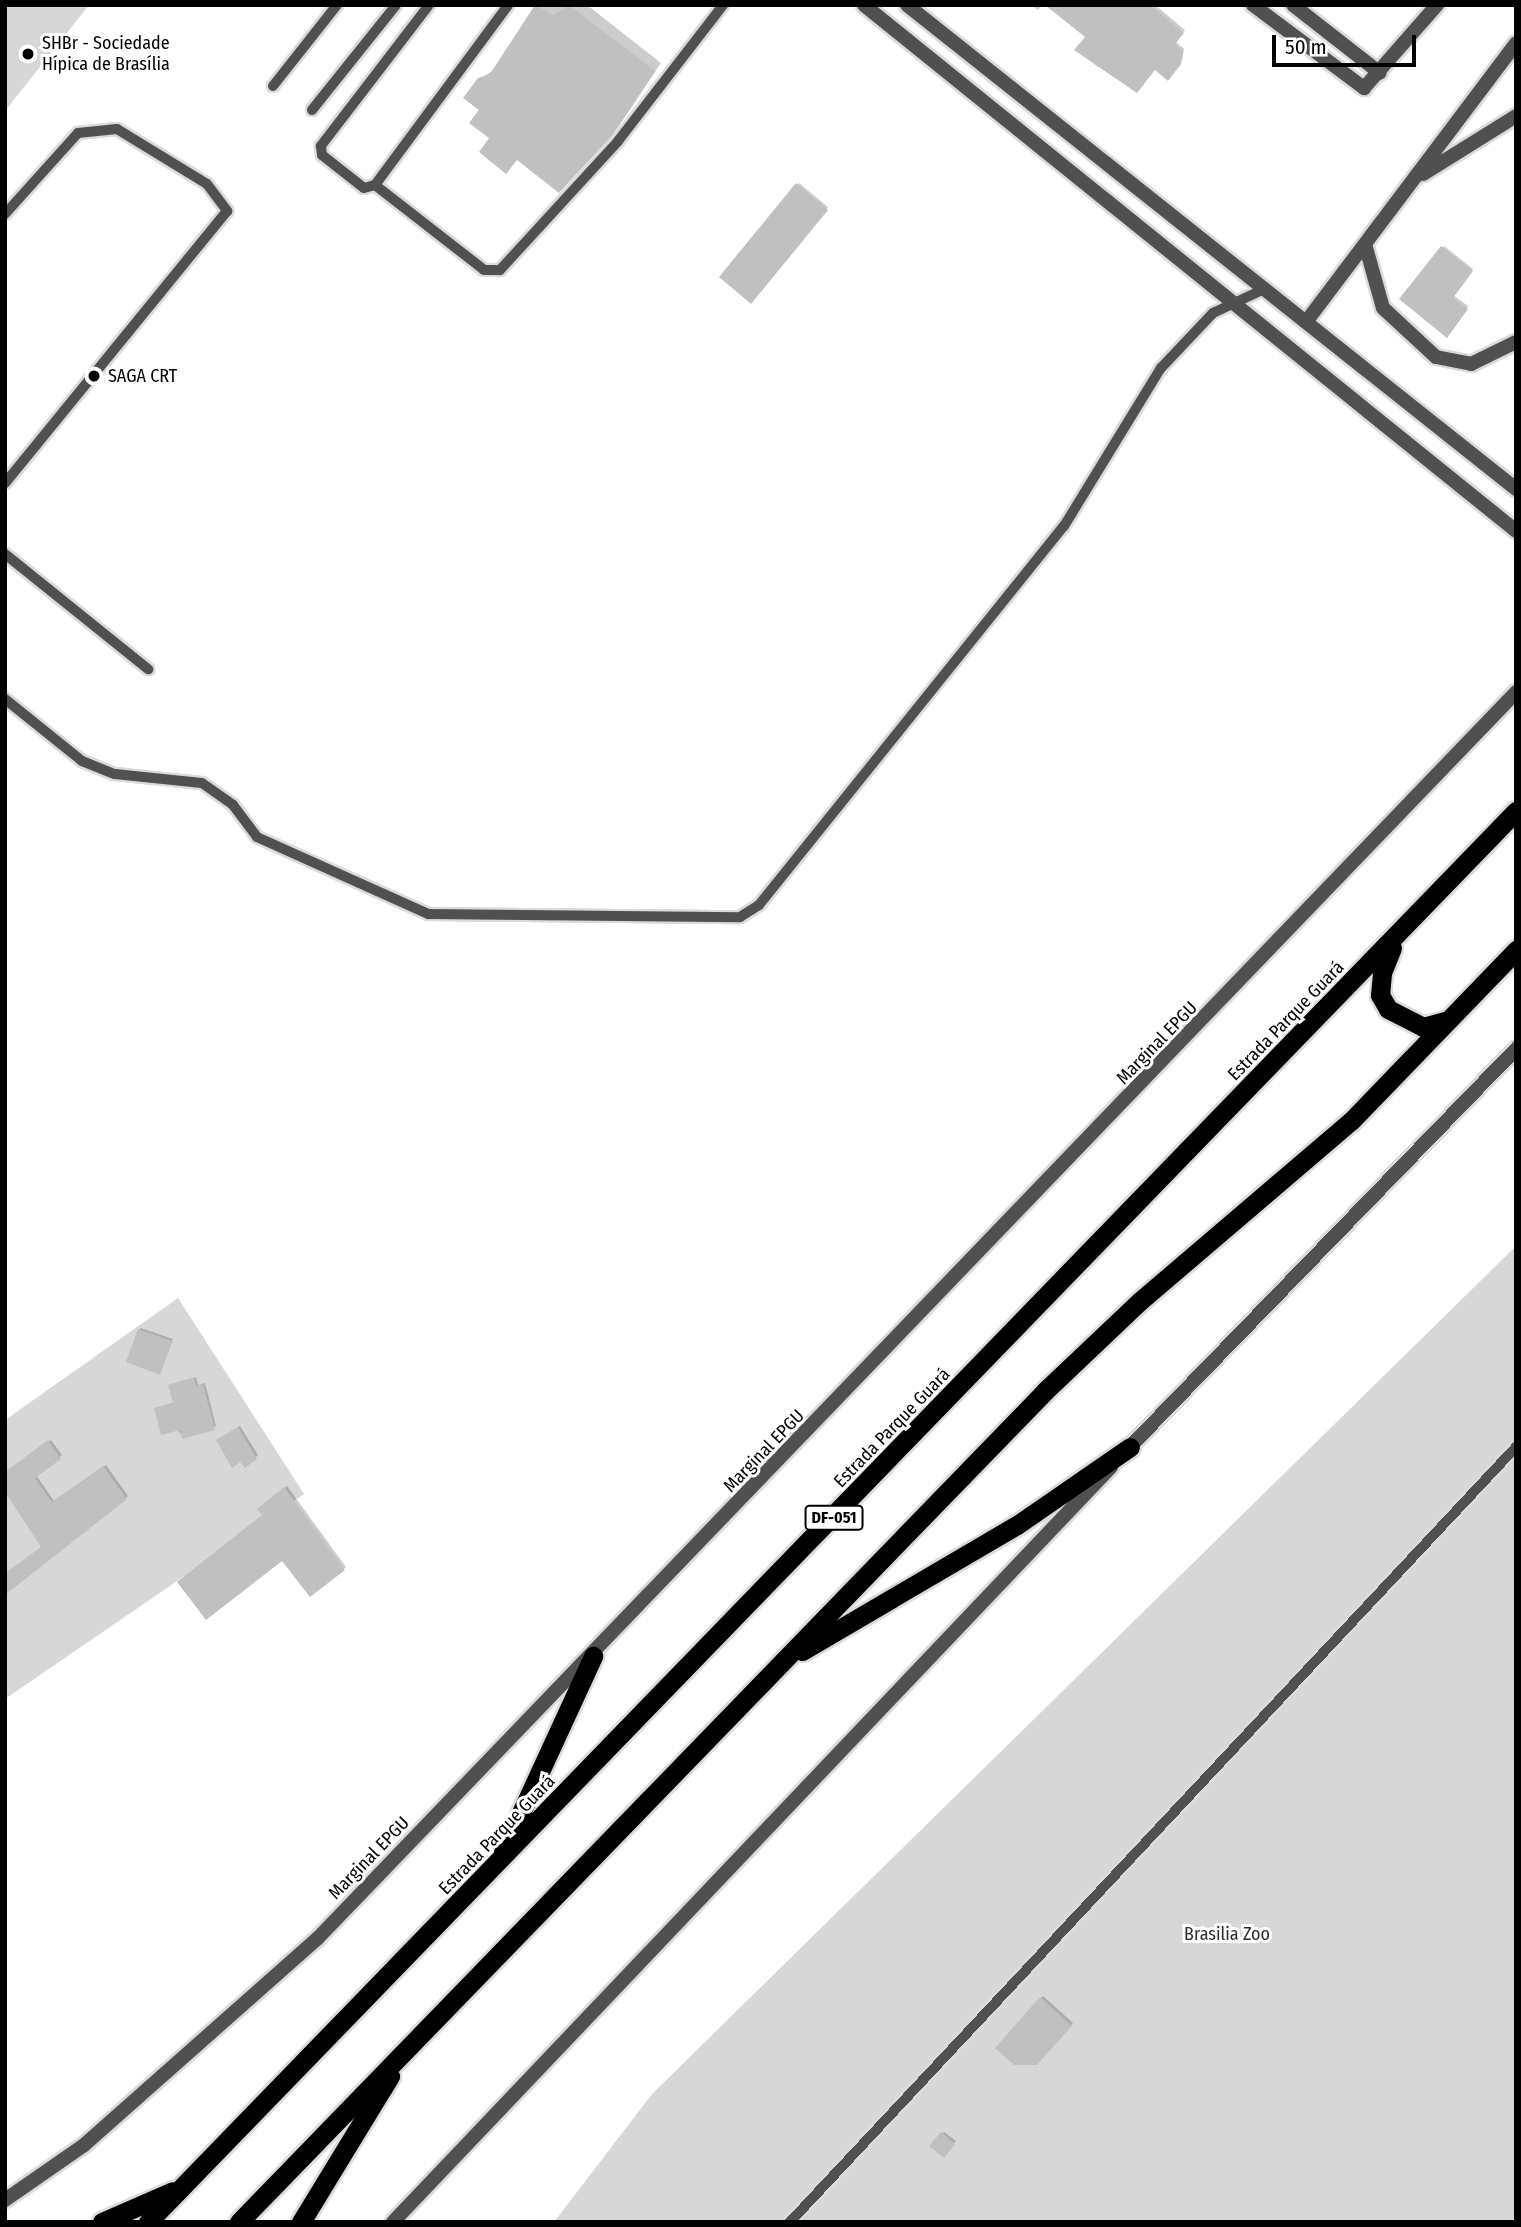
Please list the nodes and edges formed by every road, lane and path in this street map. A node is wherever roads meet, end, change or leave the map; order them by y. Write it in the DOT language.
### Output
graph roads {
  1 [pos="337,5"];
  2 [pos="396,5"];
  3 [pos="429,5"];
  4 [pos="508,5"];
  5 [pos="723,5"];
  6 [pos="864,5"];
  7 [pos="1253,5"];
  8 [pos="1293,5"];
  9 [pos="1437,5"];
  10 [pos="916,8"];
  11 [pos="1516,43"];
  12 [pos="1380,74"];
  13 [pos="274,86"];
  14 [pos="312,110"];
  15 [pos="1516,116"];
  16 [pos="1416,178"];
  17 [pos="375,185"];
  18 [pos="5,214"];
  19 [pos="1365,244"];
  20 [pos="1264,289"];
  21 [pos="1233,301"];
  22 [pos="1306,322"];
  23 [pos="1516,342"];
  24 [pos="5,484"];
  25 [pos="1516,489"];
  26 [pos="1516,531"];
  27 [pos="5,554"];
  28 [pos="148,669"];
  29 [pos="1516,692"];
  30 [pos="5,699"];
  31 [pos="1516,811"];
  32 [pos="1396,937"];
  33 [pos="1516,950"];
  34 [pos="1446,1021"];
  35 [pos="1516,1049"];
  36 [pos="1130,1447"];
  37 [pos="1516,1447"];
  38 [pos="593,1656"];
  39 [pos="782,1661"];
  40 [pos="497,1866"];
  41 [pos="413,2039"];
  42 [pos="180,2189"];
  43 [pos="5,2200"];
  44 [pos="102,2222"];
  45 [pos="148,2222"];
  46 [pos="239,2222"];
  47 [pos="301,2222"];
  48 [pos="393,2222"];
  49 [pos="790,2222"];
  1 -- 13 [label="lane"];
  2 -- 14 [label="lane"];
  3 -- 17 [label="lane"];
  4 -- 17 [label="lane"];
  5 -- 17 [label="lane"];
  6 -- 21 [label="street"];
  7 -- 12 [label="street"];
  8 -- 12 [label="street"];
  9 -- 12 [label="street"];
  10 -- 20 [label="street"];
  11 -- 16 [label="street"];
  15 -- 16 [label="street"];
  16 -- 19 [label="street"];
  18 -- 24 [label="lane"];
  19 -- 22 [label="street"];
  19 -- 23 [label="street"];
  20 -- 21 [label="lane"];
  20 -- 22 [label="street"];
  21 -- 26 [label="street"];
  21 -- 30 [label="lane"];
  22 -- 25 [label="street"];
  27 -- 28 [label="lane"];
  29 -- 38 [label="street, Marginal EPGU"];
  31 -- 32 [label="highway, Estrada Parque Guará / DF-051"];
  32 -- 34 [label="highway"];
  32 -- 40 [label="highway, Estrada Parque Guará / DF-051"];
  33 -- 34 [label="highway"];
  34 -- 39 [label="highway"];
  35 -- 36 [label="street"];
  36 -- 39 [label="highway"];
  36 -- 48 [label="street"];
  37 -- 49 [label="lane"];
  38 -- 40 [label="highway"];
  38 -- 43 [label="street, Marginal EPGU"];
  39 -- 41 [label="highway"];
  40 -- 42 [label="highway, Estrada Parque Guará / DF-051"];
  41 -- 46 [label="highway"];
  41 -- 47 [label="highway"];
  42 -- 44 [label="highway"];
  42 -- 45 [label="highway, Estrada Parque Guará / DF-051"];
}
